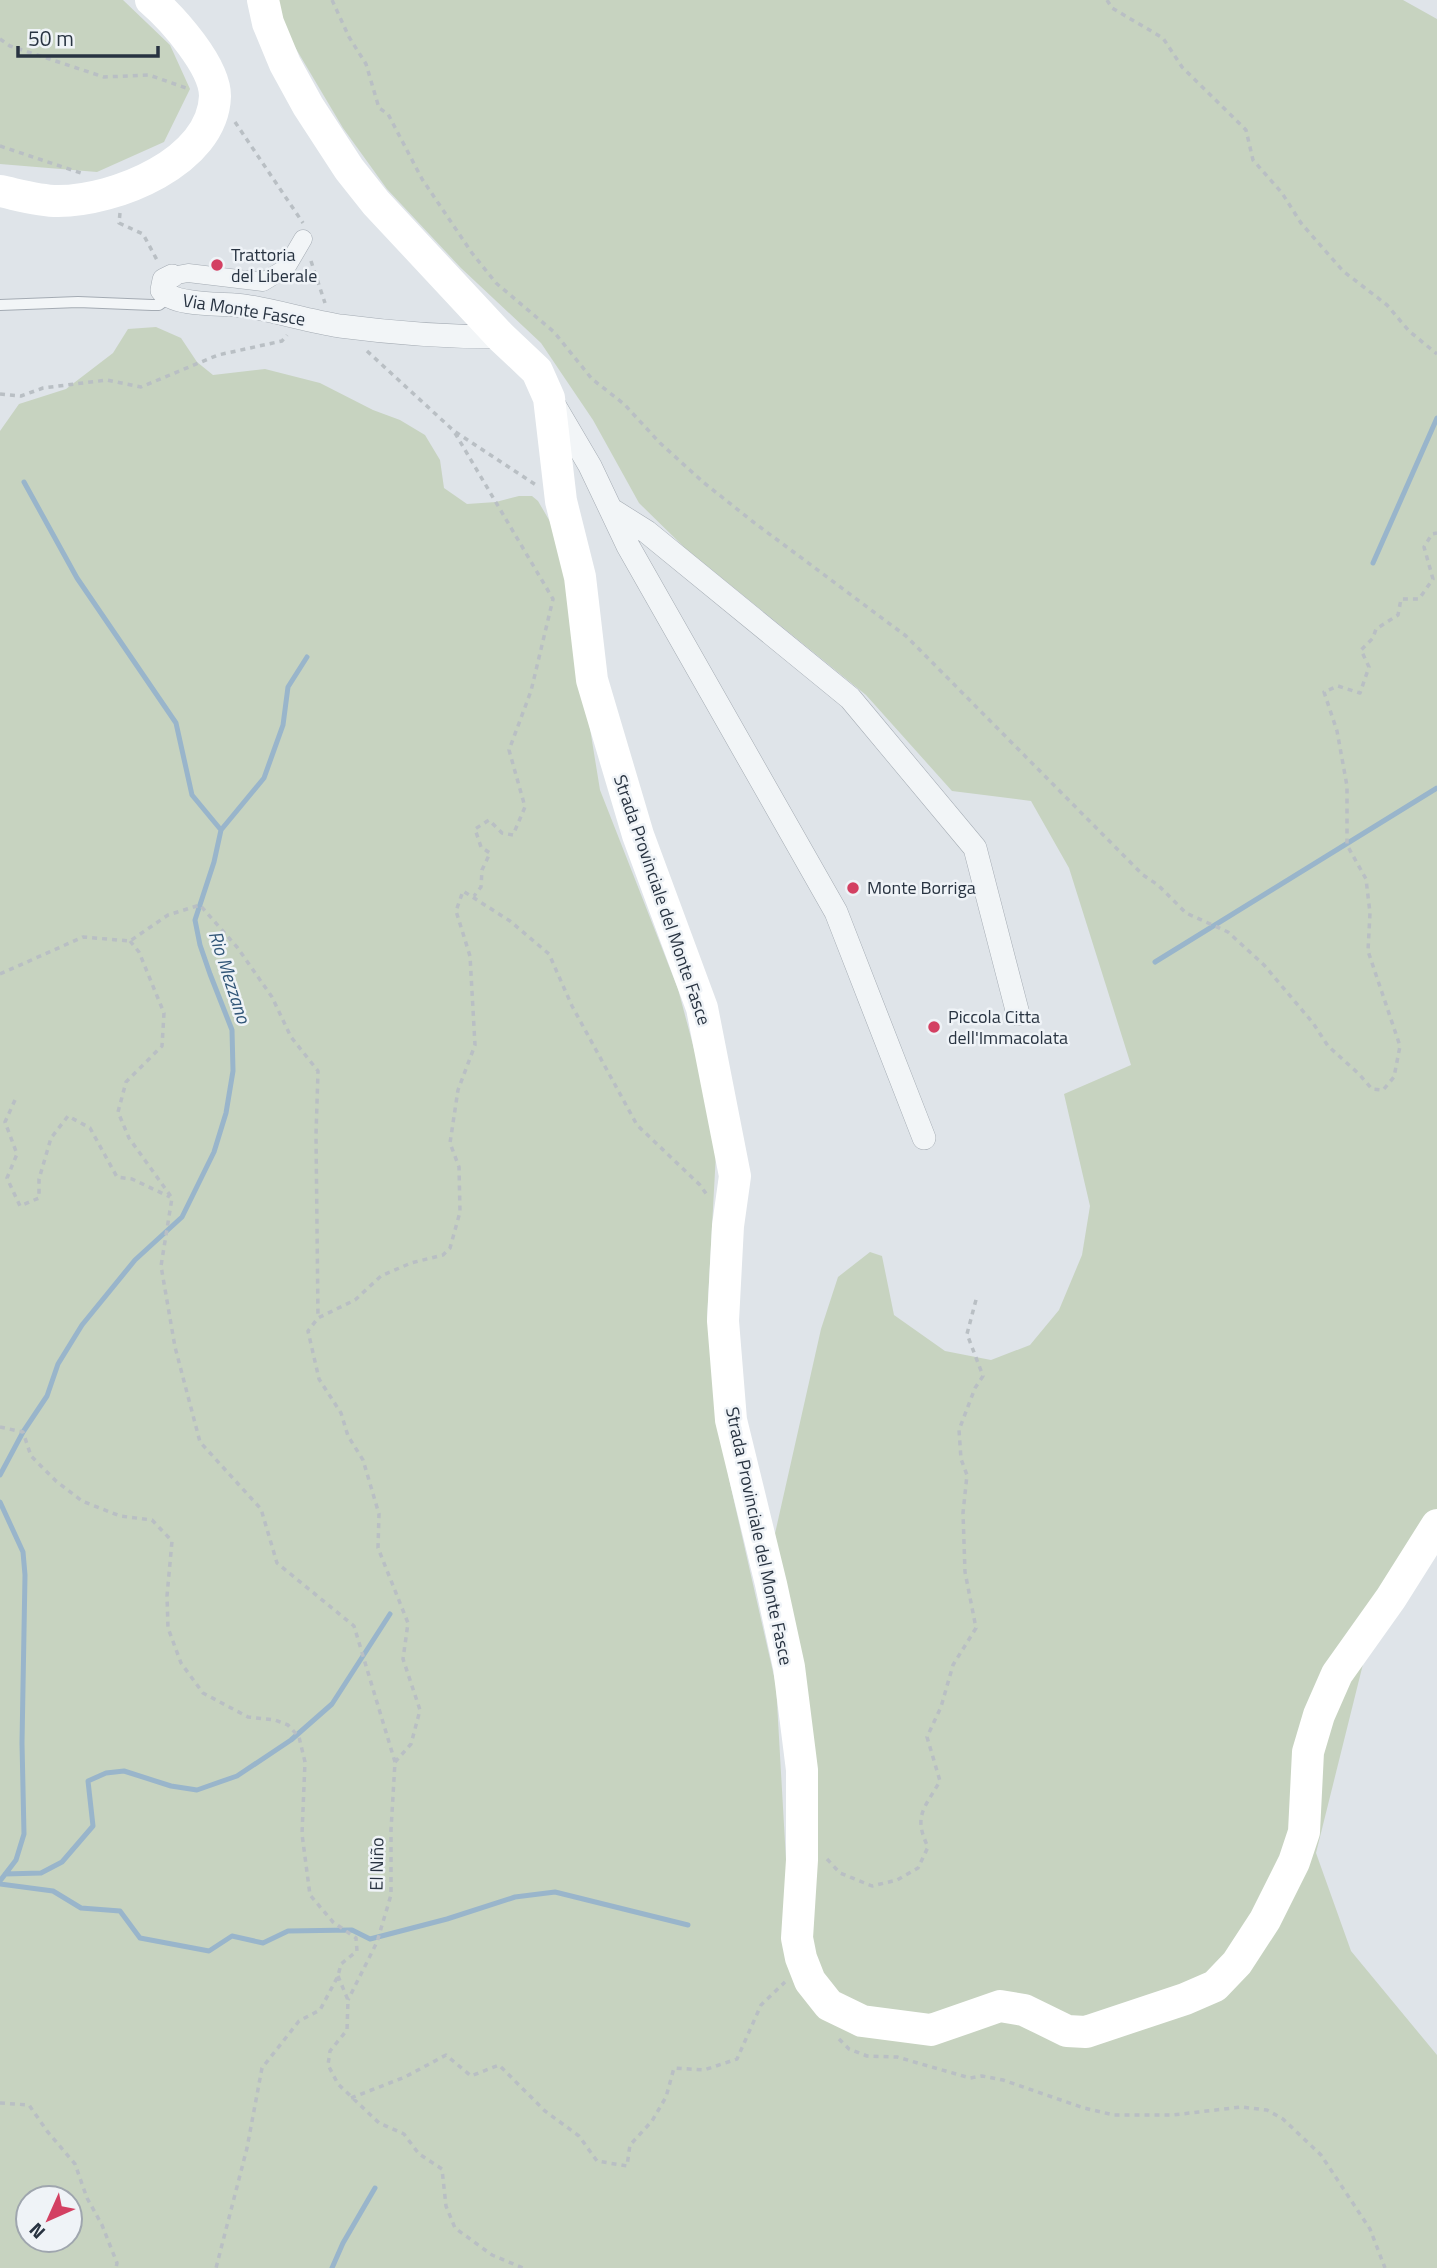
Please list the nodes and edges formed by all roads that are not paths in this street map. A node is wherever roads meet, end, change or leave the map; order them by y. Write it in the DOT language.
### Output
graph roads {
  1 [pos="150,0"];
  2 [pos="263,0"];
  3 [pos="0,191"];
  4 [pos="303,239"];
  5 [pos="177,282"];
  6 [pos="0,306"];
  7 [pos="501,337"];
  8 [pos="550,398"];
  9 [pos="612,510"];
  10 [pos="1018,1014"];
  11 [pos="924,1138"];
  12 [pos="1437,1525"];
  1 -- 3 [label="main road"];
  2 -- 7 [label="main road, Strada Provinciale del Monte Fasce"];
  4 -- 5 [label="street, Via Monte Fasce"];
  5 -- 6 [label="lane"];
  5 -- 7 [label="street, Via Monte Fasce"];
  7 -- 8 [label="main road, Strada Provinciale del Monte Fasce"];
  8 -- 9 [label="street"];
  8 -- 12 [label="main road, Strada Provinciale del Monte Fasce"];
  9 -- 10 [label="street"];
  9 -- 11 [label="street"];
}
